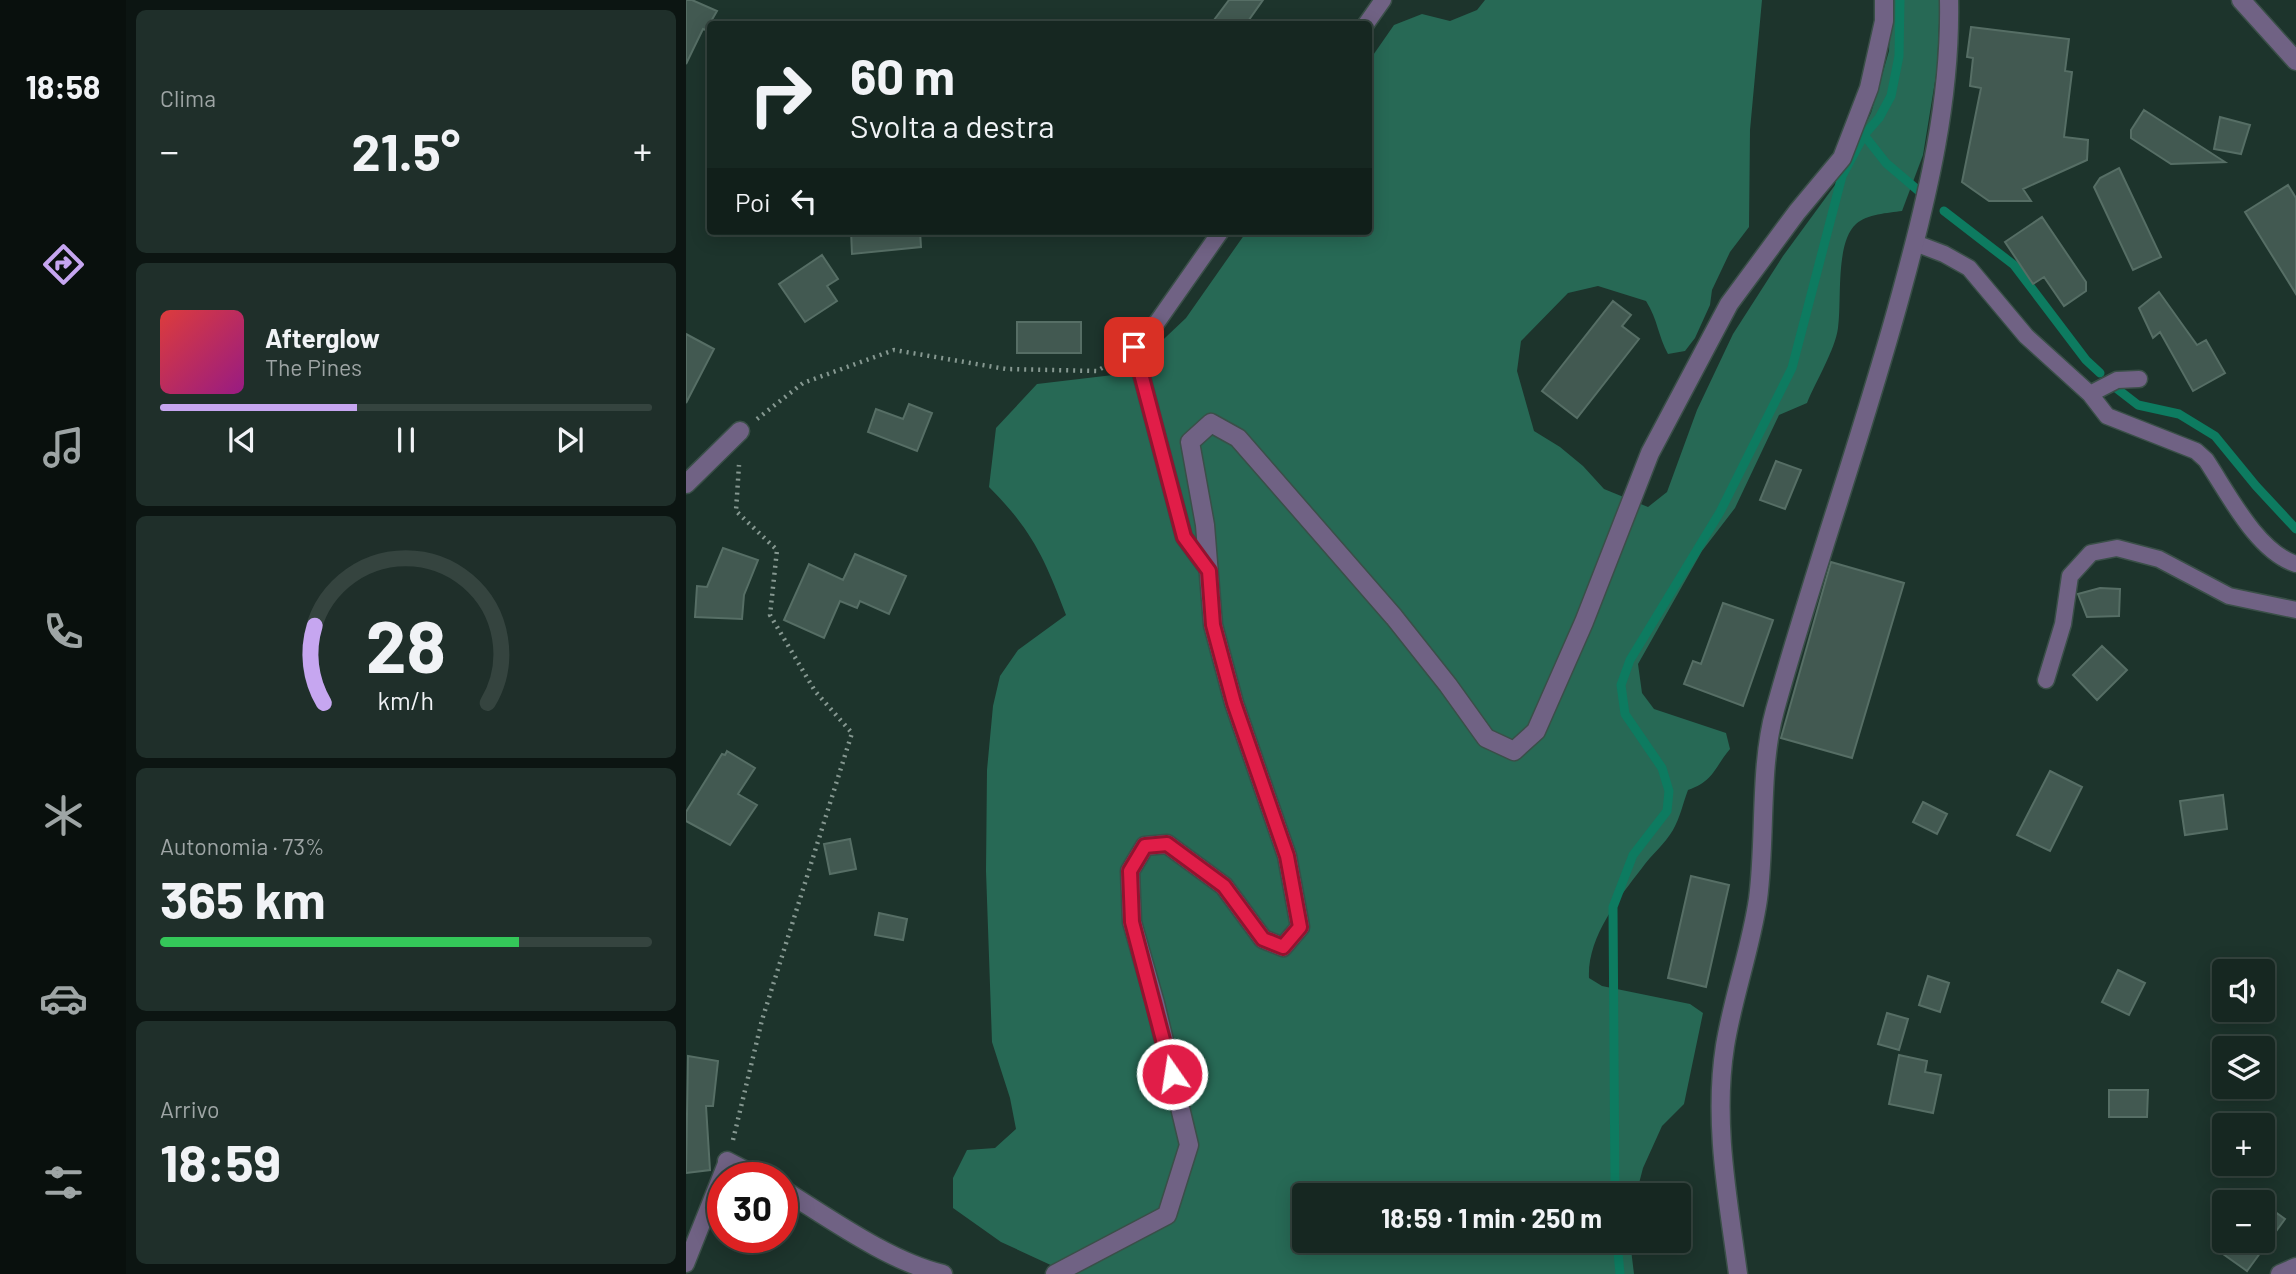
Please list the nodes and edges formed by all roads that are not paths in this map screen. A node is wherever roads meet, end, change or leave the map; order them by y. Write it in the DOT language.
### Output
graph roads {
  1 [pos="1383,0"];
  2 [pos="1884,0"];
  3 [pos="1949,0"];
  4 [pos="2241,0"];
  5 [pos="1368,21"];
  6 [pos="2296,61"];
  7 [pos="1218,235"];
  8 [pos="1915,243"];
  9 [pos="2139,379"];
  10 [pos="2090,394"];
  11 [pos="740,431"];
  12 [pos="686,484"];
  13 [pos="2296,564"];
  14 [pos="1209,571"];
  15 [pos="2296,610"];
  16 [pos="2046,680"];
  17 [pos="727,1161"];
  18 [pos="798,1199"];
  19 [pos="686,1264"];
  20 [pos="2296,1267"];
  21 [pos="943,1274"];
  22 [pos="1055,1274"];
  23 [pos="1738,1274"];
  24 [pos="2280,1274"];
  1 -- 5 [label="lane"];
  2 -- 14 [label="street"];
  3 -- 8 [label="street"];
  4 -- 6 [label="street"];
  7 -- 14 [label="lane"];
  8 -- 10 [label="lane"];
  8 -- 23 [label="street"];
  9 -- 10 [label="lane"];
  10 -- 13 [label="lane"];
  11 -- 12 [label="street"];
  14 -- 22 [label="street"];
  15 -- 16 [label="lane"];
  17 -- 19 [label="lane"];
  18 -- 21 [label="street"];
  20 -- 24 [label="street"];
}
